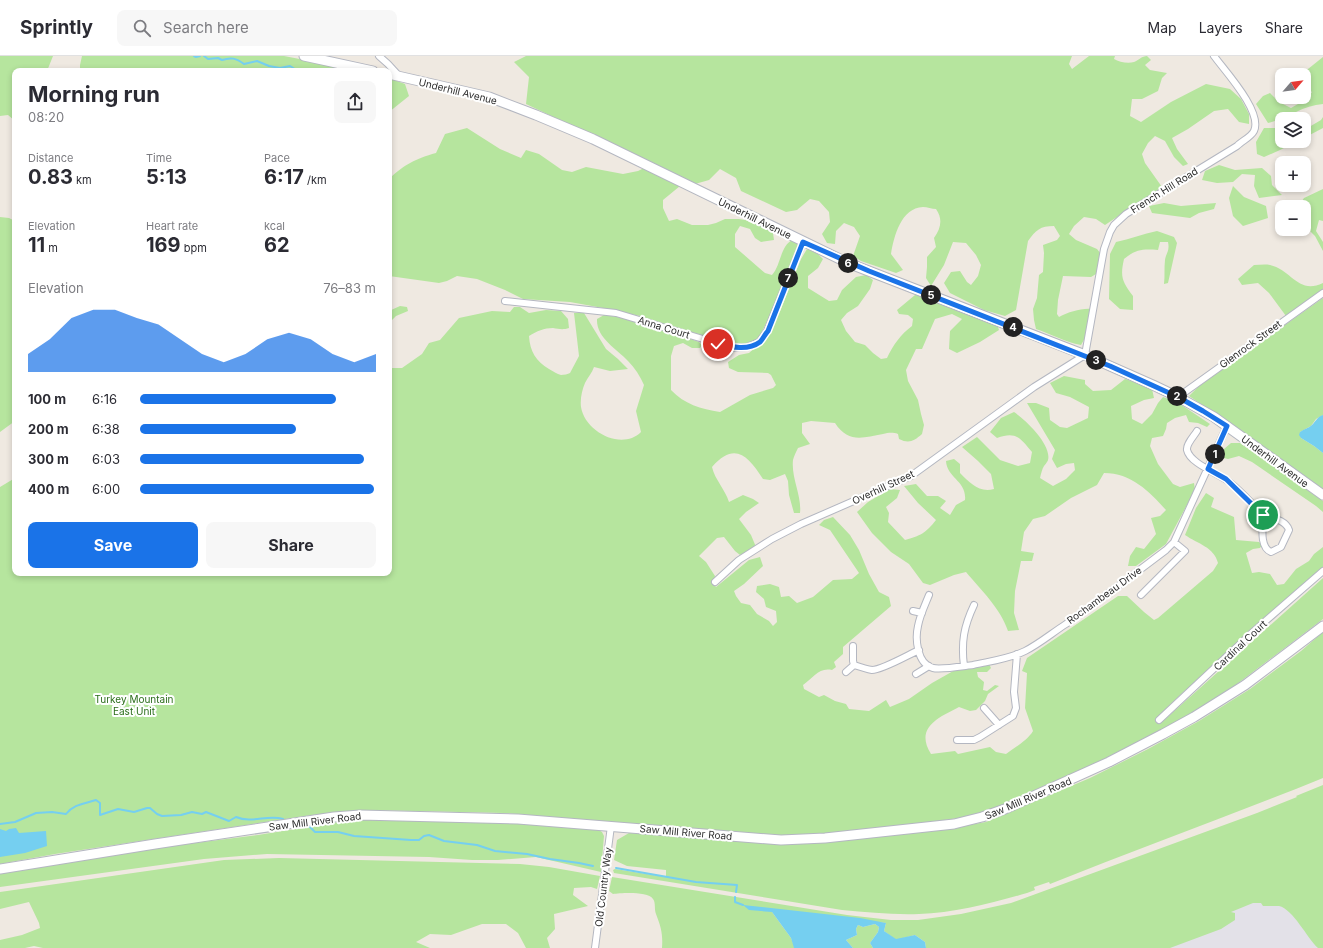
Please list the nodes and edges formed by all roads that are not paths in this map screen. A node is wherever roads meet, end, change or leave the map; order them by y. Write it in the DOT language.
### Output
graph roads {
  1 [pos="304,56"];
  2 [pos="379,56"];
  3 [pos="1214,56"];
  4 [pos="359,68"];
  5 [pos="392,68"];
  6 [pos="392,68"];
  7 [pos="392,75"];
  8 [pos="400,77"];
  9 [pos="803,242"];
  10 [pos="1323,293"];
  11 [pos="505,301"];
  12 [pos="1085,355"];
  13 [pos="1178,397"];
  14 [pos="1227,426"];
  15 [pos="1197,431"];
  16 [pos="1208,469"];
  17 [pos="1323,495"];
  18 [pos="1263,515"];
  19 [pos="1174,542"];
  20 [pos="1323,571"];
  21 [pos="715,582"];
  22 [pos="929,595"];
  23 [pos="1141,595"];
  24 [pos="974,605"];
  25 [pos="913,611"];
  26 [pos="922,613"];
  27 [pos="1323,626"];
  28 [pos="852,646"];
  29 [pos="919,650"];
  30 [pos="1017,654"];
  31 [pos="854,665"];
  32 [pos="929,666"];
  33 [pos="964,666"];
  34 [pos="846,672"];
  35 [pos="916,674"];
  36 [pos="984,708"];
  37 [pos="1159,720"];
  38 [pos="999,725"];
  39 [pos="957,740"];
  40 [pos="611,826"];
  41 [pos="0,869"];
  42 [pos="595,948"];
  1 -- 4 [label="main road"];
  2 -- 5 [label="street"];
  3 -- 12 [label="street, French Hill Road"];
  6 -- 8 [label="street"];
  7 -- 8 [label="main road, Underhill Avenue"];
  8 -- 9 [label="main road, Underhill Avenue"];
  9 -- 11 [label="street, Anna Court"];
  9 -- 12 [label="main road, Underhill Avenue"];
  10 -- 13 [label="street, Glenrock Street"];
  12 -- 13 [label="main road, Underhill Avenue"];
  12 -- 21 [label="street, Overhill Street"];
  13 -- 14 [label="main road, Underhill Avenue"];
  14 -- 16 [label="street, Rochambeau Drive"];
  14 -- 17 [label="main road, Underhill Avenue"];
  15 -- 16 [label="street"];
  16 -- 18 [label="street"];
  16 -- 19 [label="street, Rochambeau Drive"];
  18 -- 18 [label="street"];
  19 -- 23 [label="street"];
  19 -- 30 [label="street, Rochambeau Drive"];
  20 -- 37 [label="street, Cardinal Court"];
  22 -- 26 [label="street"];
  24 -- 33 [label="street"];
  25 -- 26 [label="street"];
  26 -- 29 [label="street"];
  27 -- 40 [label="main road, Saw Mill River Road"];
  28 -- 31 [label="street"];
  29 -- 31 [label="street"];
  29 -- 32 [label="street"];
  30 -- 33 [label="street, Rochambeau Drive"];
  30 -- 38 [label="street"];
  31 -- 34 [label="street"];
  32 -- 33 [label="street, Rochambeau Drive"];
  32 -- 35 [label="street"];
  36 -- 38 [label="street"];
  38 -- 39 [label="street"];
  40 -- 41 [label="main road, Saw Mill River Road"];
  40 -- 42 [label="street, Old Country Way"];
}
